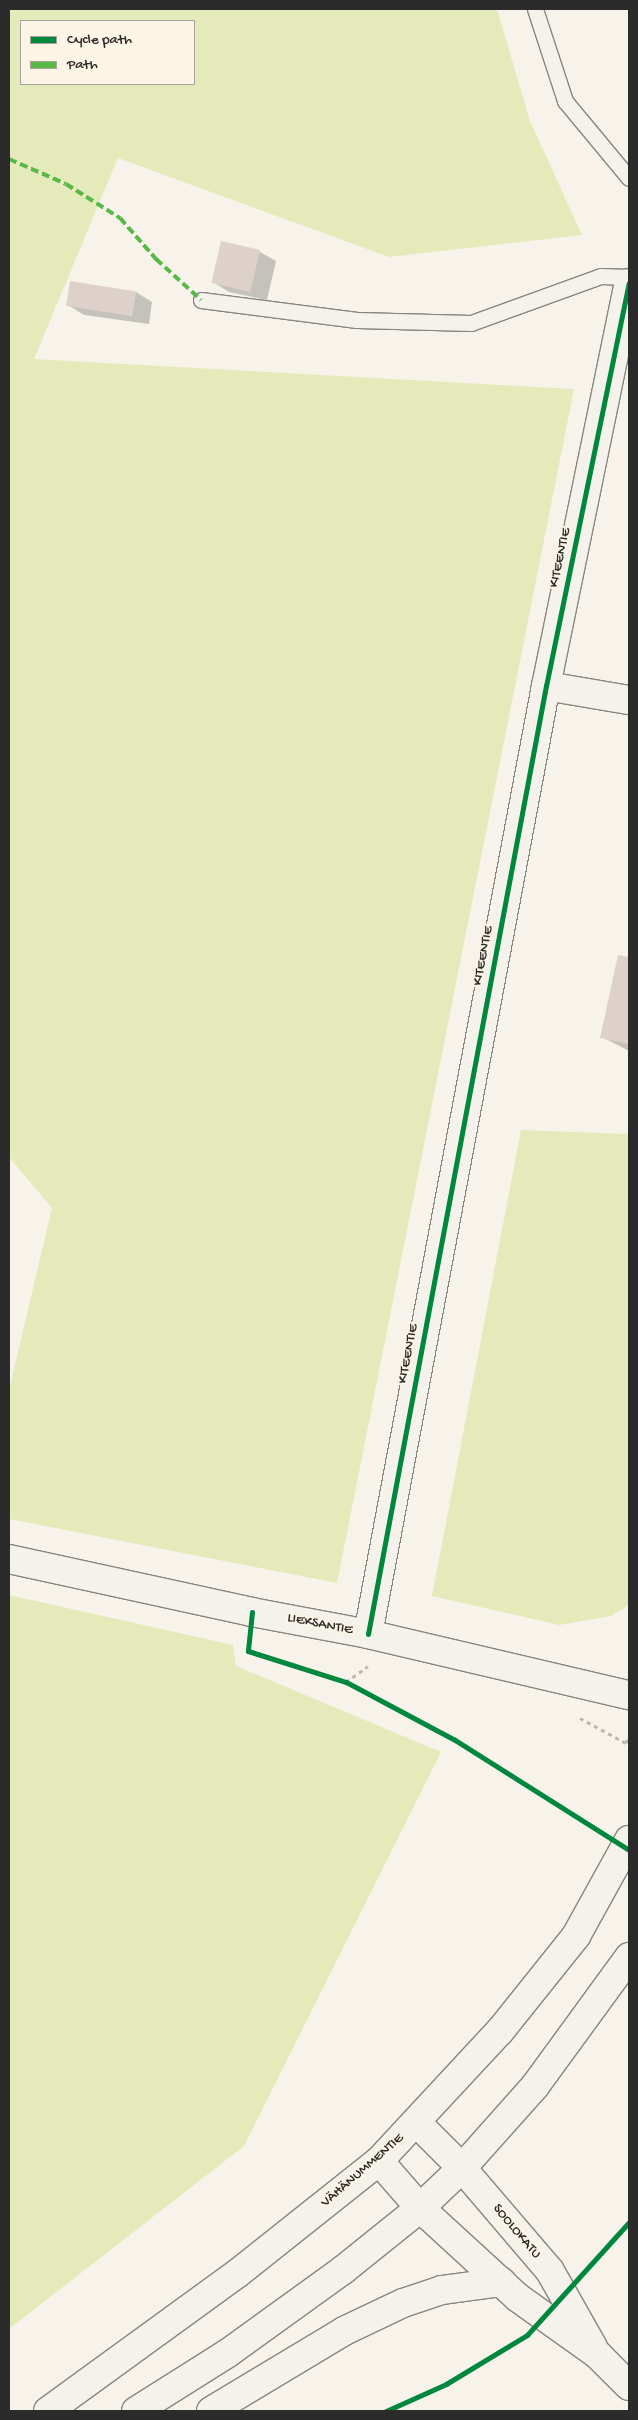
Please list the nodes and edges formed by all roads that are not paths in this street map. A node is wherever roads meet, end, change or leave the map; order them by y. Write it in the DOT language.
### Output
graph roads {
  1 [pos="535,9"];
  2 [pos="629,178"];
  3 [pos="629,277"];
  4 [pos="629,283"];
  5 [pos="201,300"];
  6 [pos="546,686"];
  7 [pos="629,700"];
  8 [pos="9,1559"];
  9 [pos="368,1634"];
  10 [pos="629,1695"];
  11 [pos="629,1840"];
  12 [pos="629,1957"];
  13 [pos="417,2123"];
  14 [pos="379,2161"];
  15 [pos="462,2168"];
  16 [pos="420,2208"];
  17 [pos="501,2282"];
  18 [pos="598,2355"];
  19 [pos="629,2386"];
  20 [pos="48,2411"];
  21 [pos="136,2411"];
  22 [pos="211,2411"];
  1 -- 2 [label="lane"];
  3 -- 5 [label="lane"];
  4 -- 6 [label="street, KITEENTIE"];
  6 -- 7 [label="street"];
  6 -- 9 [label="street, KITEENTIE"];
  8 -- 9 [label="street, LIEKSANTIE"];
  9 -- 10 [label="street, LIEKSANTIE"];
  11 -- 13 [label="street, VÄHÄNUMMENTIE"];
  12 -- 15 [label="street"];
  13 -- 14 [label="street, VÄHÄNUMMENTIE"];
  13 -- 15 [label="street, SOOLOKATU"];
  14 -- 16 [label="street, SOOLOKATU"];
  14 -- 20 [label="street, VÄHÄNUMMENTIE"];
  15 -- 16 [label="street"];
  15 -- 18 [label="street, SOOLOKATU"];
  16 -- 17 [label="street, SOOLOKATU"];
  16 -- 21 [label="street"];
  17 -- 18 [label="street, SOOLOKATU"];
  17 -- 22 [label="street"];
  18 -- 19 [label="street, SOOLOKATU"];
}
